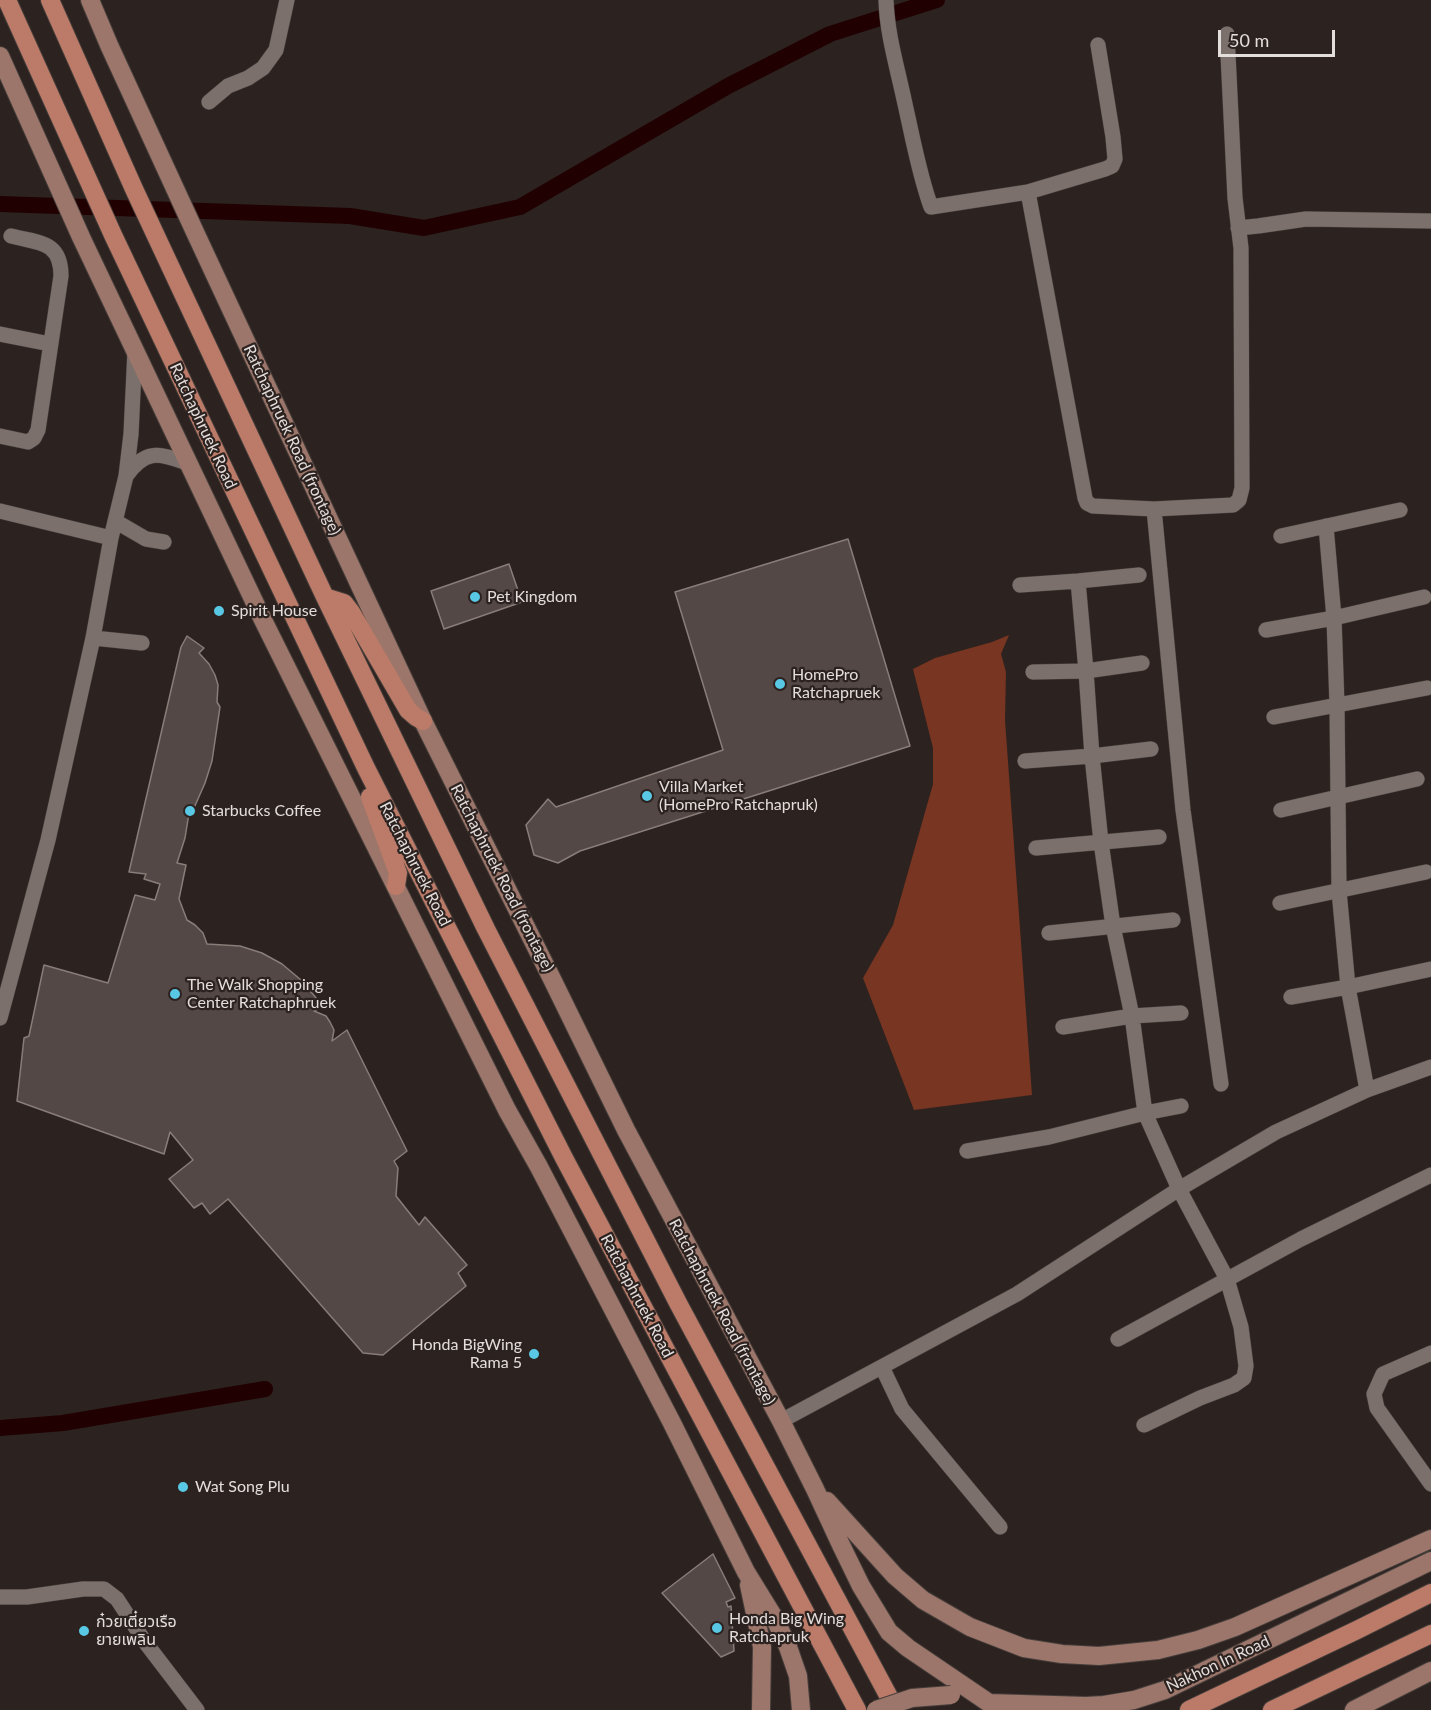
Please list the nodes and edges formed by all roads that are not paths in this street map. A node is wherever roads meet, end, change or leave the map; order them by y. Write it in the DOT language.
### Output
graph roads {
  1 [pos="7,0"];
  2 [pos="50,0"];
  3 [pos="90,0"];
  4 [pos="287,0"];
  5 [pos="886,1"];
  6 [pos="1227,34"];
  7 [pos="1098,45"];
  8 [pos="0,56"];
  9 [pos="209,102"];
  10 [pos="1028,192"];
  11 [pos="1430,221"];
  12 [pos="1239,228"];
  13 [pos="11,236"];
  14 [pos="0,334"];
  15 [pos="50,344"];
  16 [pos="135,350"];
  17 [pos="0,436"];
  18 [pos="190,464"];
  19 [pos="126,476"];
  20 [pos="1154,509"];
  21 [pos="1400,510"];
  22 [pos="0,511"];
  23 [pos="114,521"];
  24 [pos="1326,526"];
  25 [pos="1281,536"];
  26 [pos="111,538"];
  27 [pos="164,542"];
  28 [pos="1139,575"];
  29 [pos="1078,581"];
  30 [pos="1020,585"];
  31 [pos="325,597"];
  32 [pos="1424,597"];
  33 [pos="1334,618"];
  34 [pos="1266,630"];
  35 [pos="93,638"];
  36 [pos="142,643"];
  37 [pos="1142,663"];
  38 [pos="1086,670"];
  39 [pos="1033,672"];
  40 [pos="1427,688"];
  41 [pos="1337,705"];
  42 [pos="1274,717"];
  43 [pos="423,721"];
  44 [pos="1152,749"];
  45 [pos="1092,756"];
  46 [pos="1025,761"];
  47 [pos="366,768"];
  48 [pos="1417,779"];
  49 [pos="1337,797"];
  50 [pos="1281,810"];
  51 [pos="1159,837"];
  52 [pos="1101,842"];
  53 [pos="1036,848"];
  54 [pos="1426,872"];
  55 [pos="396,886"];
  56 [pos="1339,891"];
  57 [pos="1280,903"];
  58 [pos="1173,920"];
  59 [pos="1113,926"];
  60 [pos="1049,933"];
  61 [pos="1431,969"];
  62 [pos="1348,987"];
  63 [pos="1291,997"];
  64 [pos="1181,1013"];
  65 [pos="1132,1016"];
  66 [pos="0,1018"];
  67 [pos="1063,1027"];
  68 [pos="1431,1067"];
  69 [pos="1221,1084"];
  70 [pos="1367,1090"];
  71 [pos="1181,1106"];
  72 [pos="1145,1113"];
  73 [pos="967,1151"];
  74 [pos="1431,1175"];
  75 [pos="1179,1189"];
  76 [pos="1227,1279"];
  77 [pos="1118,1339"];
  78 [pos="1431,1353"];
  79 [pos="882,1367"];
  80 [pos="781,1421"];
  81 [pos="1144,1425"];
  82 [pos="1431,1484"];
  83 [pos="815,1489"];
  84 [pos="1000,1527"];
  85 [pos="1431,1539"];
  86 [pos="1431,1561"];
  87 [pos="746,1572"];
  88 [pos="1431,1593"];
  89 [pos="0,1597"];
  90 [pos="1431,1634"];
  91 [pos="1431,1671"];
  92 [pos="1165,1690"];
  93 [pos="996,1706"];
  94 [pos="197,1710"];
  95 [pos="761,1710"];
  96 [pos="801,1710"];
  97 [pos="857,1710"];
  98 [pos="876,1710"];
  99 [pos="896,1710"];
  100 [pos="1151,1710"];
  101 [pos="1189,1710"];
  102 [pos="1272,1710"];
  103 [pos="1354,1710"];
  1 -- 47 [label="main road, Ratchaphruek Road"];
  2 -- 31 [label="main road, Ratchaphruek Road"];
  3 -- 43 [label="main road, Ratchaphruek Road (frontage)"];
  4 -- 9 [label="street"];
  5 -- 10 [label="street"];
  6 -- 12 [label="street"];
  7 -- 10 [label="street"];
  8 -- 16 [label="main road"];
  10 -- 20 [label="street"];
  11 -- 12 [label="street"];
  12 -- 20 [label="street"];
  13 -- 15 [label="street"];
  14 -- 15 [label="street"];
  15 -- 17 [label="street"];
  16 -- 18 [label="main road"];
  16 -- 19 [label="street"];
  18 -- 19 [label="street"];
  18 -- 55 [label="main road"];
  19 -- 23 [label="street"];
  20 -- 69 [label="street"];
  21 -- 24 [label="street"];
  22 -- 26 [label="street"];
  23 -- 26 [label="street"];
  23 -- 27 [label="street"];
  24 -- 25 [label="street"];
  24 -- 33 [label="street"];
  26 -- 35 [label="street"];
  28 -- 29 [label="street"];
  29 -- 30 [label="street"];
  29 -- 38 [label="street"];
  31 -- 43 [label="main road"];
  31 -- 99 [label="main road, Ratchaphruek Road"];
  32 -- 33 [label="street"];
  33 -- 34 [label="street"];
  33 -- 41 [label="street"];
  35 -- 36 [label="street"];
  35 -- 66 [label="street"];
  37 -- 38 [label="street"];
  38 -- 39 [label="street"];
  38 -- 45 [label="street"];
  40 -- 41 [label="street"];
  41 -- 42 [label="street"];
  41 -- 49 [label="street"];
  43 -- 80 [label="main road, Ratchaphruek Road (frontage)"];
  44 -- 45 [label="street"];
  45 -- 46 [label="street"];
  45 -- 52 [label="street"];
  47 -- 55 [label="main road"];
  47 -- 97 [label="main road, Ratchaphruek Road"];
  48 -- 49 [label="street"];
  49 -- 50 [label="street"];
  49 -- 56 [label="street"];
  51 -- 52 [label="street"];
  52 -- 53 [label="street"];
  52 -- 59 [label="street"];
  54 -- 56 [label="street"];
  55 -- 87 [label="main road"];
  56 -- 57 [label="street"];
  56 -- 62 [label="street"];
  58 -- 59 [label="street"];
  59 -- 60 [label="street"];
  59 -- 65 [label="street"];
  61 -- 62 [label="street"];
  62 -- 63 [label="street"];
  62 -- 70 [label="street"];
  64 -- 65 [label="street"];
  65 -- 67 [label="street"];
  65 -- 72 [label="street"];
  68 -- 70 [label="street"];
  70 -- 75 [label="street"];
  71 -- 72 [label="street"];
  72 -- 73 [label="street"];
  72 -- 75 [label="street"];
  74 -- 76 [label="street"];
  75 -- 76 [label="street"];
  75 -- 79 [label="street"];
  76 -- 77 [label="street"];
  76 -- 81 [label="street"];
  78 -- 82 [label="street"];
  79 -- 80 [label="street"];
  79 -- 84 [label="street"];
  80 -- 83 [label="main road, Ratchaphruek Road (frontage)"];
  83 -- 85 [label="main road"];
  83 -- 93 [label="main road, Ratchaphruek Road (frontage)"];
  86 -- 92 [label="main road, Nakhon In Road"];
  87 -- 95 [label="main road"];
  87 -- 96 [label="main road"];
  88 -- 101 [label="main road, Nakhon In Road"];
  89 -- 94 [label="street"];
  90 -- 102 [label="main road"];
  91 -- 103 [label="main road"];
  92 -- 93 [label="main road, Nakhon In Road"];
  92 -- 100 [label="main road"];
  93 -- 98 [label="main road, Nakhon In Road, bridge"];
}
